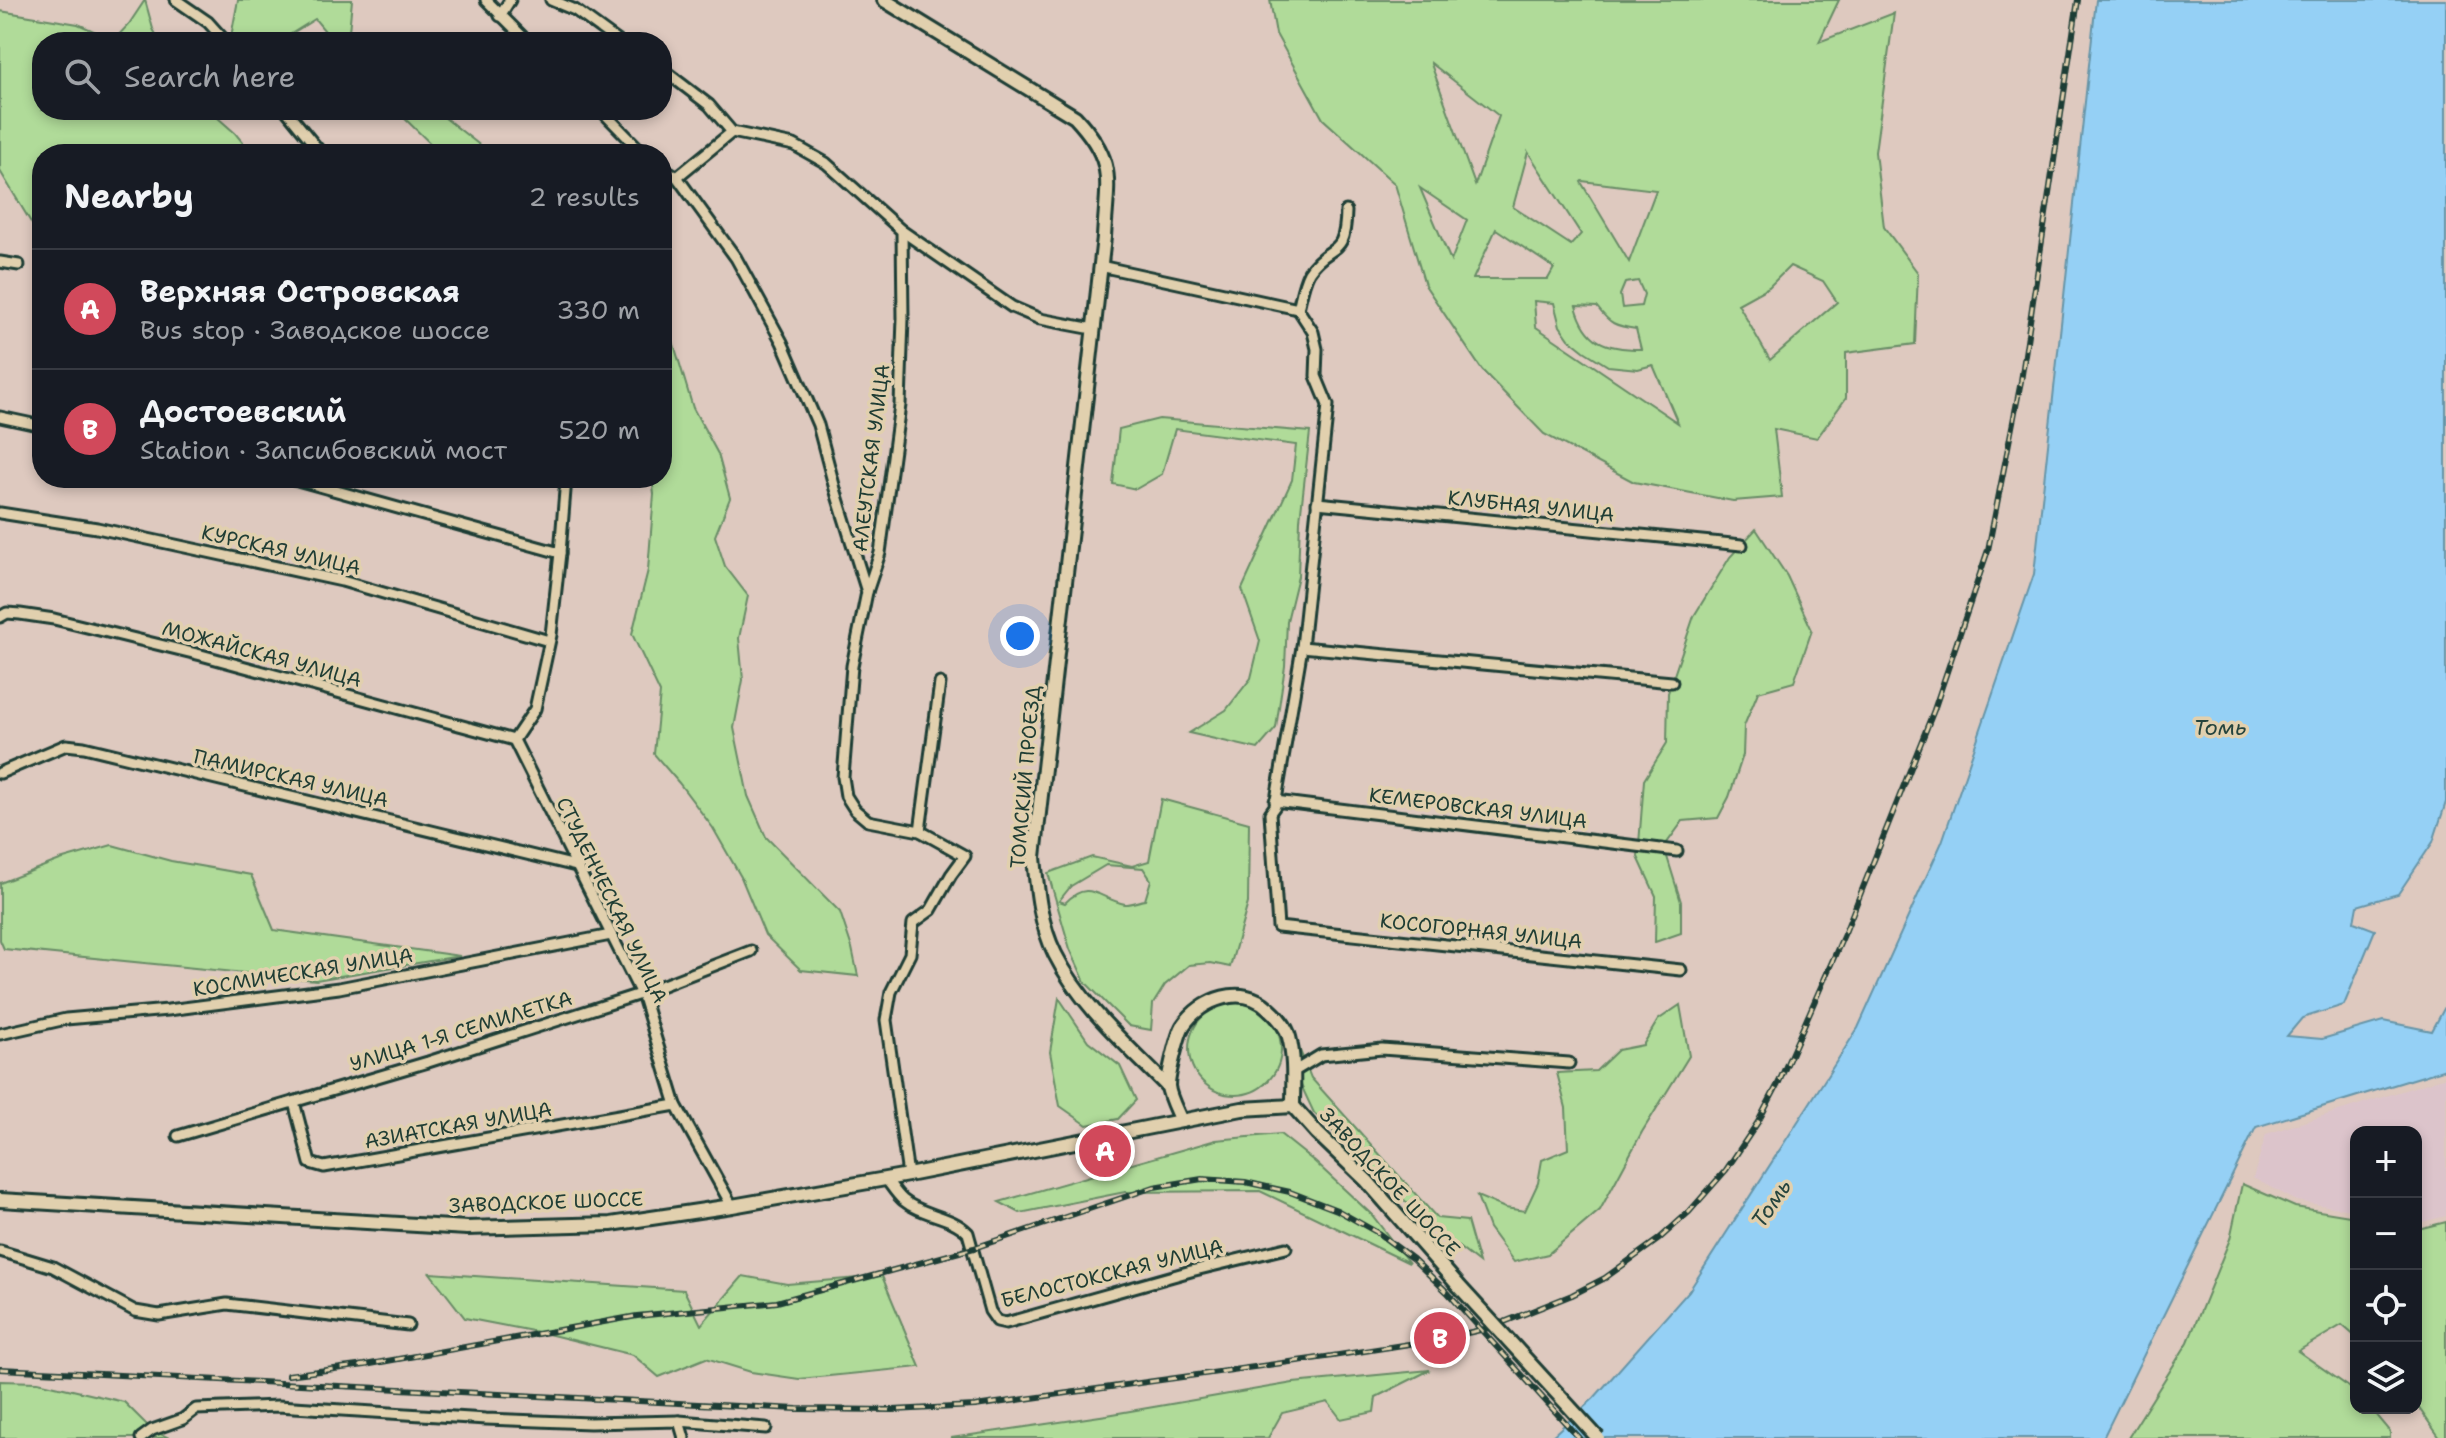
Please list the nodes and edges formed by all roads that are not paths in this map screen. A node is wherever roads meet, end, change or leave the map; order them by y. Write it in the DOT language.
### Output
graph roads {
  1 [pos="176,0"];
  2 [pos="486,0"];
  3 [pos="510,0"];
  4 [pos="551,0"];
  5 [pos="892,2"];
  6 [pos="500,16"];
  7 [pos="217,32"];
  8 [pos="517,32"];
  9 [pos="605,32"];
  10 [pos="672,77"];
  11 [pos="294,120"];
  12 [pos="610,120"];
  13 [pos="732,132"];
  14 [pos="314,144"];
  15 [pos="632,144"];
  16 [pos="672,174"];
  17 [pos="677,177"];
  18 [pos="1346,211"];
  19 [pos="902,231"];
  20 [pos="0,262"];
  21 [pos="19,265"];
  22 [pos="1100,266"];
  23 [pos="1298,309"];
  24 [pos="1093,329"];
  25 [pos="0,417"];
  26 [pos="32,424"];
  27 [pos="326,488"];
  28 [pos="565,488"];
  29 [pos="1317,503"];
  30 [pos="0,513"];
  31 [pos="1742,545"];
  32 [pos="560,553"];
  33 [pos="867,592"];
  34 [pos="0,617"];
  35 [pos="549,641"];
  36 [pos="1302,647"];
  37 [pos="1672,682"];
  38 [pos="940,683"];
  39 [pos="514,740"];
  40 [pos="0,773"];
  41 [pos="1275,804"];
  42 [pos="920,831"];
  43 [pos="1677,851"];
  44 [pos="576,866"];
  45 [pos="611,935"];
  46 [pos="751,951"];
  47 [pos="1681,970"];
  48 [pos="640,994"];
  49 [pos="0,1034"];
  50 [pos="1569,1063"];
  51 [pos="1293,1072"];
  52 [pos="1168,1087"];
  53 [pos="294,1102"];
  54 [pos="676,1105"];
  55 [pos="1293,1106"];
  56 [pos="1181,1121"];
  57 [pos="178,1136"];
  58 [pos="908,1175"];
  59 [pos="886,1179"];
  60 [pos="0,1200"];
  61 [pos="732,1206"];
  62 [pos="1286,1248"];
  63 [pos="0,1251"];
  64 [pos="408,1325"];
  65 [pos="679,1421"];
  66 [pos="766,1428"];
  67 [pos="141,1438"];
  68 [pos="684,1438"];
  69 [pos="1598,1438"];
  1 -- 7 [label="street"];
  2 -- 6 [label="street"];
  3 -- 6 [label="street"];
  4 -- 9 [label="street"];
  5 -- 22 [label="main road, ТОМСКИЙ ПРОЕЗД"];
  6 -- 8 [label="street"];
  10 -- 13 [label="street"];
  11 -- 14 [label="street"];
  12 -- 15 [label="street"];
  13 -- 17 [label="street"];
  13 -- 19 [label="street"];
  16 -- 17 [label="street"];
  17 -- 33 [label="street"];
  18 -- 23 [label="street"];
  19 -- 24 [label="street"];
  19 -- 33 [label="street, АЛЕУТСКАЯ УЛИЦА"];
  20 -- 21 [label="street"];
  22 -- 23 [label="street"];
  22 -- 24 [label="main road, ТОМСКИЙ ПРОЕЗД"];
  23 -- 29 [label="street"];
  24 -- 52 [label="main road, ТОМСКИЙ ПРОЕЗД"];
  25 -- 26 [label="street"];
  27 -- 32 [label="street"];
  28 -- 32 [label="street"];
  29 -- 31 [label="street, КЛУБНАЯ УЛИЦА"];
  29 -- 36 [label="street"];
  30 -- 35 [label="street, КУРСКАЯ УЛИЦА"];
  32 -- 35 [label="street"];
  33 -- 42 [label="street, АЛЕУТСКАЯ УЛИЦА"];
  34 -- 39 [label="street, МОЖАЙСКАЯ УЛИЦА"];
  35 -- 39 [label="street"];
  36 -- 37 [label="street"];
  36 -- 41 [label="street"];
  38 -- 42 [label="street"];
  39 -- 44 [label="street, СТУДЕНЧЕСКАЯ УЛИЦА"];
  40 -- 44 [label="street, ПАМИРСКАЯ УЛИЦА"];
  41 -- 43 [label="street, КЕМЕРОВСКАЯ УЛИЦА"];
  41 -- 47 [label="street, КОСОГОРНАЯ УЛИЦА"];
  42 -- 58 [label="street, АЛЕУТСКАЯ УЛИЦА"];
  44 -- 45 [label="street, СТУДЕНЧЕСКАЯ УЛИЦА"];
  45 -- 48 [label="street, СТУДЕНЧЕСКАЯ УЛИЦА"];
  45 -- 49 [label="street, КОСМИЧЕСКАЯ УЛИЦА"];
  46 -- 48 [label="street, УЛИЦА 1-Я СЕМИЛЕТКА"];
  48 -- 53 [label="street, УЛИЦА 1-Я СЕМИЛЕТКА"];
  48 -- 54 [label="street, СТУДЕНЧЕСКАЯ УЛИЦА"];
  50 -- 51 [label="street"];
  51 -- 52 [label="main road, ЗАВОДСКОЕ ШОССЕ"];
  51 -- 55 [label="main road, ЗАВОДСКОЕ ШОССЕ"];
  52 -- 56 [label="main road"];
  53 -- 54 [label="street, АЗИАТСКАЯ УЛИЦА"];
  53 -- 57 [label="street, УЛИЦА 1-Я СЕМИЛЕТКА"];
  54 -- 61 [label="street, СТУДЕНЧЕСКАЯ УЛИЦА"];
  55 -- 56 [label="main road, ЗАВОДСКОЕ ШОССЕ"];
  55 -- 69 [label="main road, ЗАВОДСКОЕ ШОССЕ, bridge"];
  56 -- 58 [label="main road, ЗАВОДСКОЕ ШОССЕ"];
  58 -- 59 [label="main road, ЗАВОДСКОЕ ШОССЕ"];
  59 -- 61 [label="main road, ЗАВОДСКОЕ ШОССЕ"];
  59 -- 62 [label="street, БЕЛОСТОКСКАЯ УЛИЦА"];
  60 -- 61 [label="main road, ЗАВОДСКОЕ ШОССЕ"];
  63 -- 64 [label="street"];
  65 -- 66 [label="street"];
  65 -- 67 [label="street"];
  65 -- 68 [label="street"];
}
